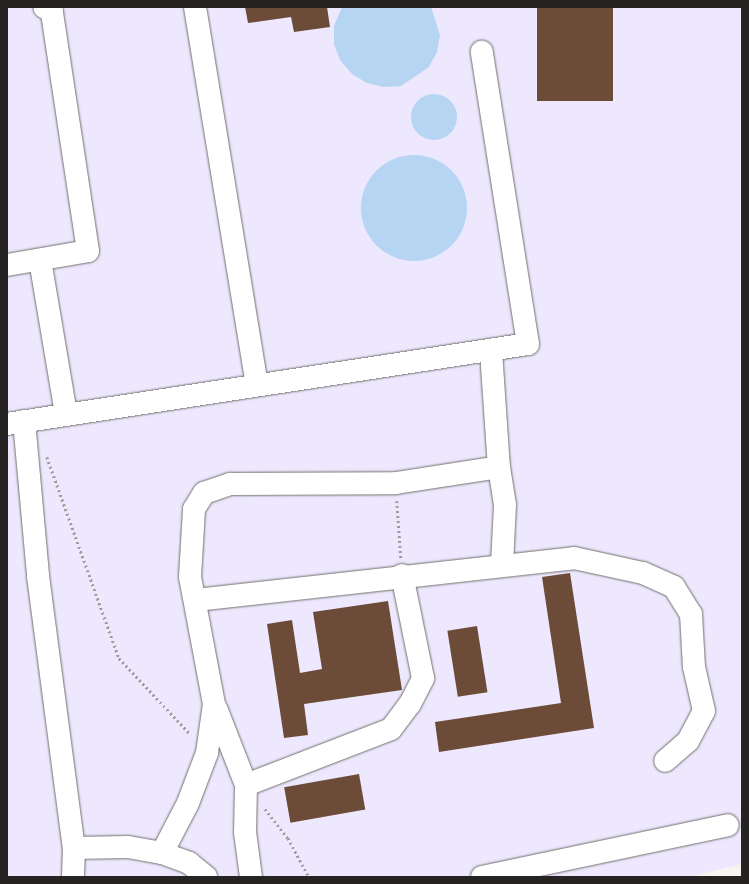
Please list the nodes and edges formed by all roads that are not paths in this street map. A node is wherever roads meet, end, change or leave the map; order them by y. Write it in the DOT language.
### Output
graph roads {
  1 [pos="195,7"];
  2 [pos="50,9"];
  3 [pos="482,52"];
  4 [pos="40,260"];
  5 [pos="7,265"];
  6 [pos="491,351"];
  7 [pos="258,385"];
  8 [pos="66,414"];
  9 [pos="16,422"];
  10 [pos="499,467"];
  11 [pos="502,564"];
  12 [pos="402,575"];
  13 [pos="196,600"];
  14 [pos="214,704"];
  15 [pos="665,762"];
  16 [pos="246,786"];
  17 [pos="728,825"];
  18 [pos="74,848"];
  19 [pos="162,853"];
  20 [pos="73,877"];
  21 [pos="206,877"];
  22 [pos="251,877"];
  23 [pos="482,877"];
  1 -- 7 [label="lane"];
  2 -- 4 [label="lane"];
  3 -- 6 [label="lane"];
  4 -- 5 [label="lane"];
  4 -- 8 [label="lane"];
  6 -- 7 [label="lane"];
  6 -- 10 [label="lane"];
  7 -- 8 [label="lane"];
  8 -- 9 [label="lane"];
  9 -- 18 [label="lane"];
  10 -- 11 [label="lane"];
  10 -- 13 [label="lane"];
  11 -- 12 [label="lane"];
  11 -- 15 [label="lane"];
  12 -- 13 [label="lane"];
  12 -- 16 [label="lane"];
  13 -- 14 [label="lane"];
  14 -- 16 [label="lane"];
  14 -- 19 [label="lane"];
  16 -- 22 [label="lane"];
  17 -- 23 [label="lane"];
  18 -- 19 [label="lane"];
  18 -- 20 [label="lane"];
  19 -- 21 [label="lane"];
}
